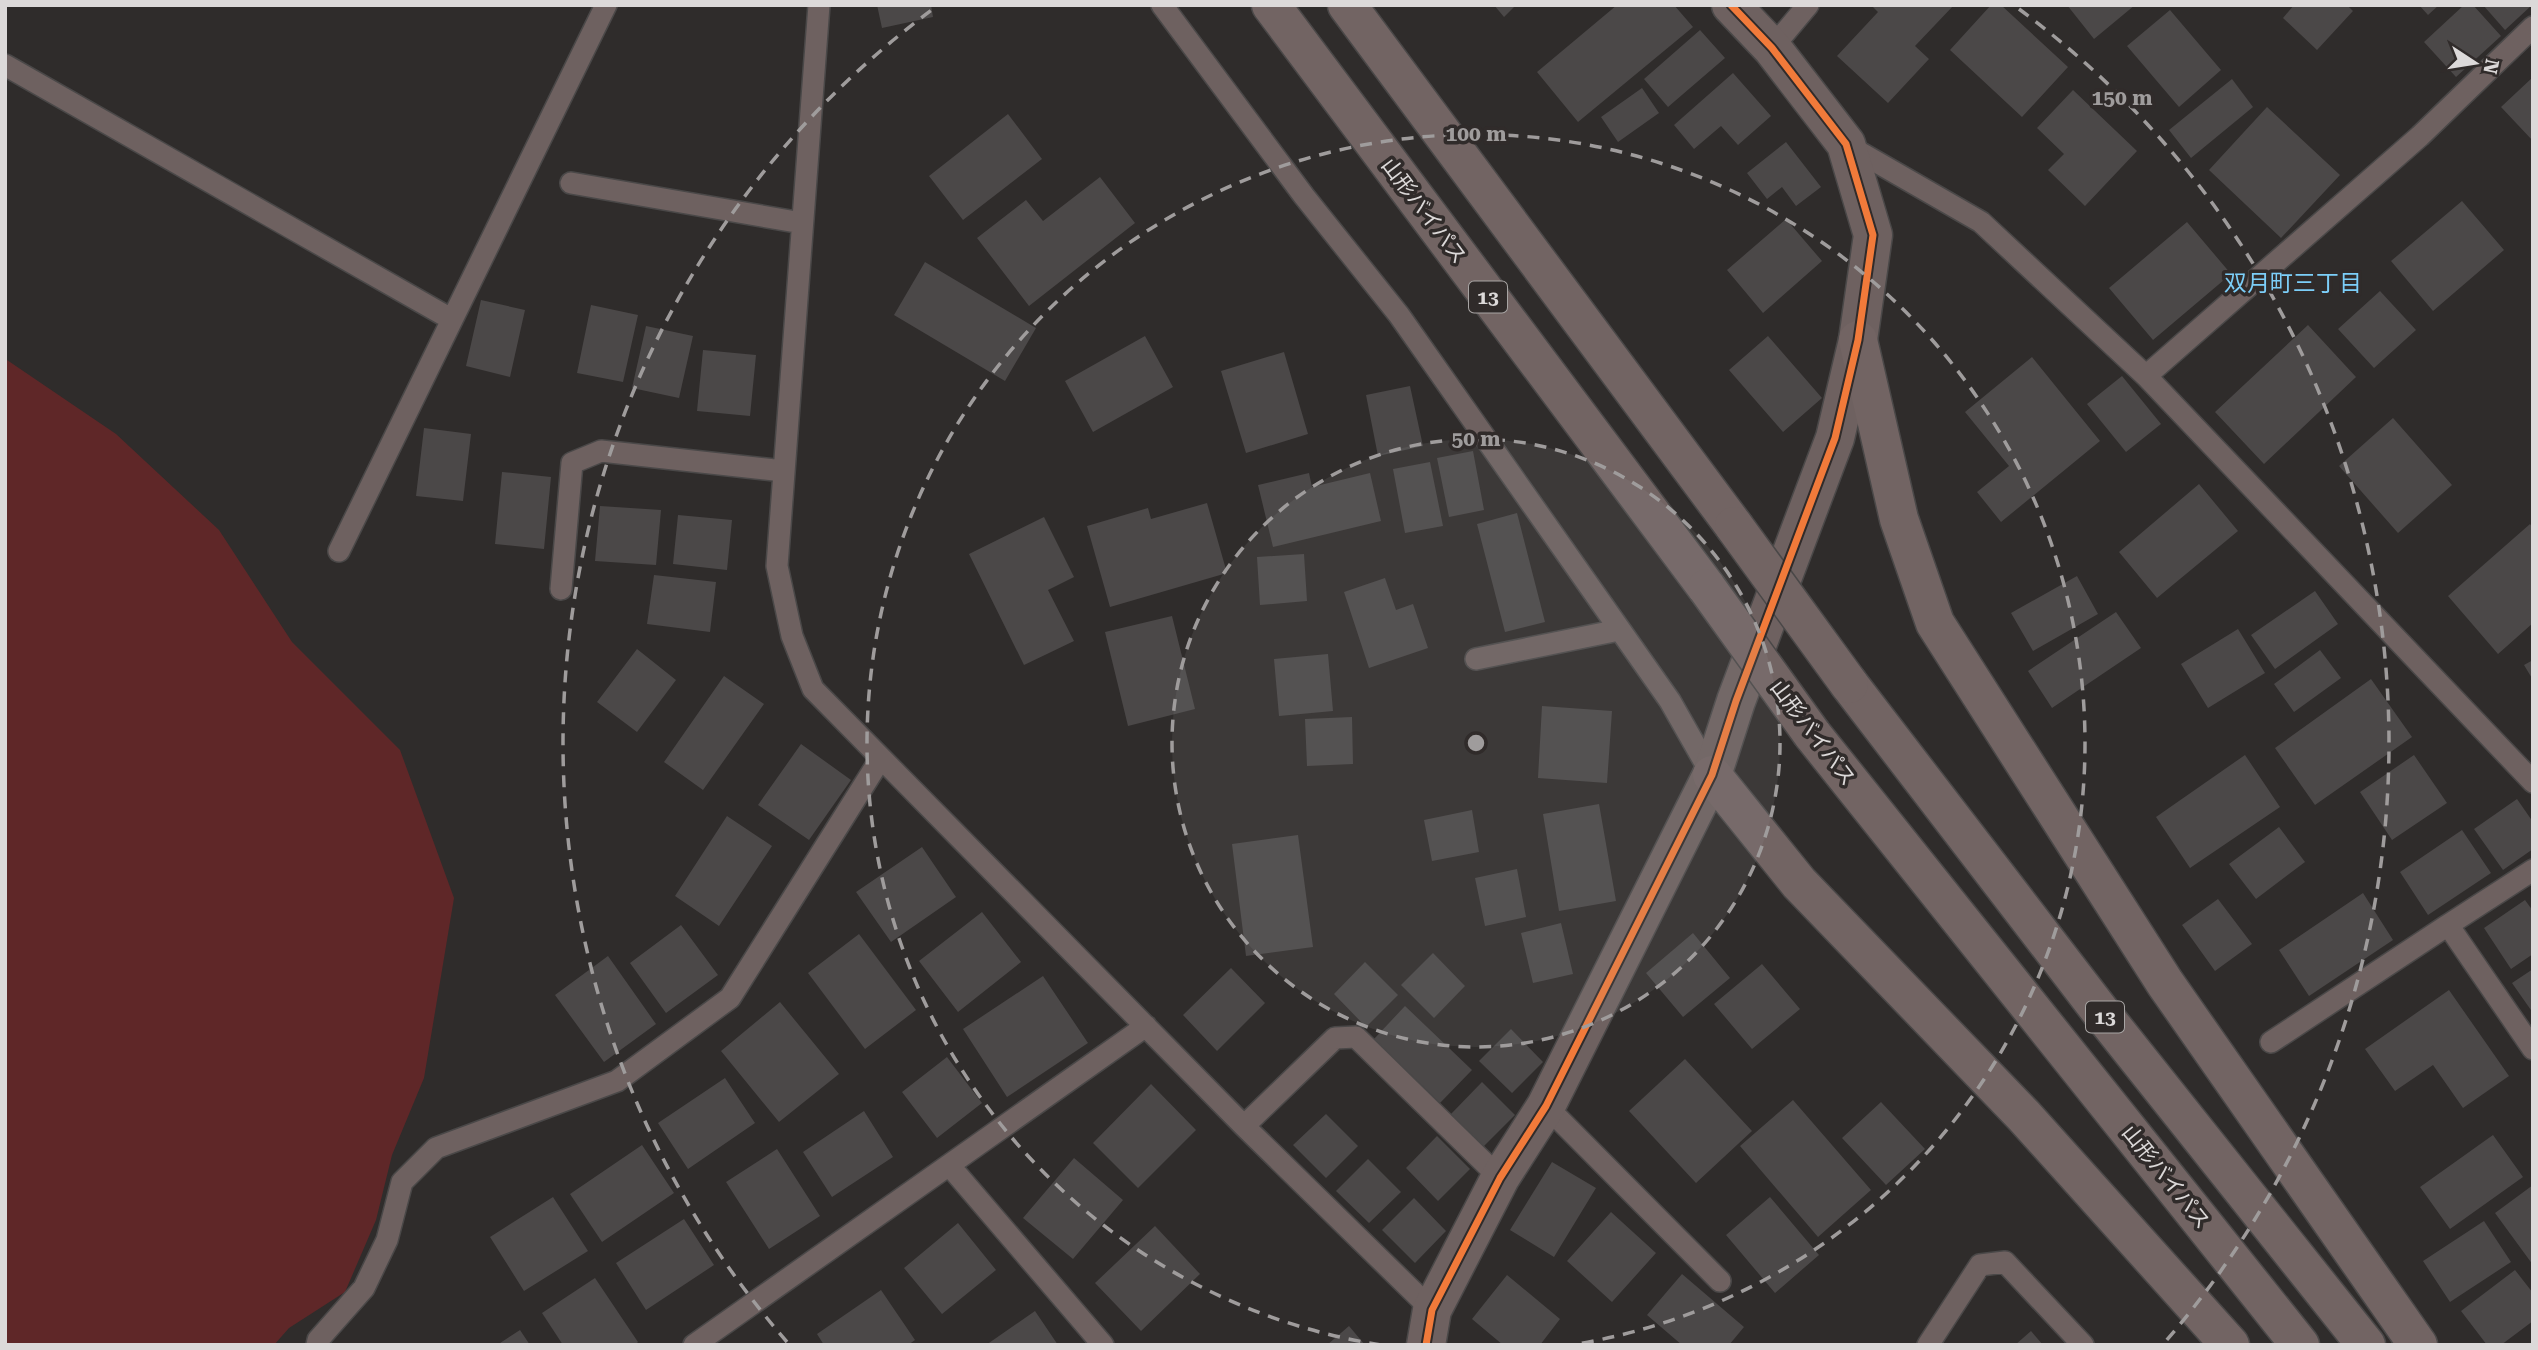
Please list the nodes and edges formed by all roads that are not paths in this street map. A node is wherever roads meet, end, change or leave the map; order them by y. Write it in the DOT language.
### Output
graph roads {
  1 [pos="606,5"];
  2 [pos="819,5"];
  3 [pos="1161,5"];
  4 [pos="1270,5"];
  5 [pos="1347,5"];
  6 [pos="1731,5"];
  7 [pos="1808,5"];
  8 [pos="2533,27"];
  9 [pos="1772,48"];
  10 [pos="5,65"];
  11 [pos="1846,144"];
  12 [pos="570,183"];
  13 [pos="802,223"];
  14 [pos="451,319"];
  15 [pos="1858,340"];
  16 [pos="2146,376"];
  17 [pos="784,471"];
  18 [pos="339,551"];
  19 [pos="561,589"];
  20 [pos="1619,629"];
  21 [pos="1476,659"];
  22 [pos="881,758"];
  23 [pos="1712,775"];
  24 [pos="2533,782"];
  25 [pos="2533,870"];
  26 [pos="2448,925"];
  27 [pos="1146,1026"];
  28 [pos="2271,1042"];
  29 [pos="2533,1049"];
  30 [pos="1546,1106"];
  31 [pos="1244,1126"];
  32 [pos="949,1165"];
  33 [pos="1500,1178"];
  34 [pos="1720,1281"];
  35 [pos="1429,1335"];
  36 [pos="317,1345"];
  37 [pos="694,1345"];
  38 [pos="1103,1345"];
  39 [pos="1928,1345"];
  40 [pos="2082,1345"];
  41 [pos="2230,1345"];
  42 [pos="2300,1345"];
  43 [pos="2366,1345"];
  44 [pos="2418,1345"];
  1 -- 14 [label="lane"];
  2 -- 13 [label="lane"];
  3 -- 20 [label="lane"];
  4 -- 42 [label="highway, 山形バイパス / 13, bridge"];
  5 -- 43 [label="highway, 13, bridge"];
  6 -- 9 [label="street"];
  7 -- 9 [label="lane"];
  8 -- 16 [label="lane"];
  9 -- 11 [label="street"];
  10 -- 14 [label="lane"];
  11 -- 15 [label="street"];
  11 -- 16 [label="lane"];
  12 -- 13 [label="lane"];
  13 -- 17 [label="lane"];
  14 -- 18 [label="lane"];
  15 -- 23 [label="street"];
  15 -- 44 [label="highway"];
  16 -- 24 [label="lane"];
  17 -- 19 [label="lane"];
  17 -- 22 [label="lane"];
  20 -- 21 [label="lane"];
  20 -- 23 [label="lane"];
  22 -- 27 [label="lane"];
  22 -- 36 [label="lane"];
  23 -- 30 [label="street"];
  23 -- 41 [label="highway"];
  25 -- 26 [label="lane"];
  26 -- 28 [label="lane"];
  26 -- 29 [label="lane"];
  27 -- 31 [label="lane"];
  27 -- 32 [label="lane"];
  30 -- 33 [label="street"];
  30 -- 34 [label="lane"];
  31 -- 33 [label="lane"];
  31 -- 35 [label="lane"];
  32 -- 37 [label="lane"];
  32 -- 38 [label="lane"];
  33 -- 35 [label="street"];
  39 -- 40 [label="lane"];
}
